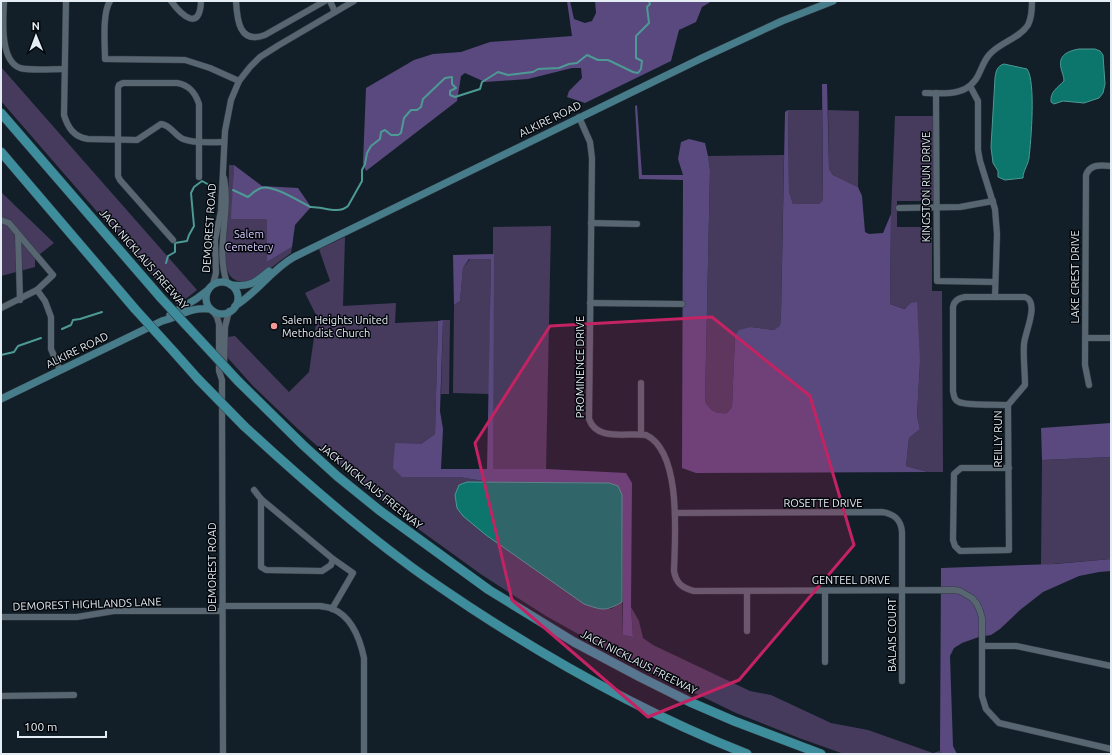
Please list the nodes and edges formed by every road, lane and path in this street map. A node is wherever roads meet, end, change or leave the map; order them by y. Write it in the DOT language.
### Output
graph roads {
  1 [pos="4,1"];
  2 [pos="66,1"];
  3 [pos="110,1"];
  4 [pos="171,1"];
  5 [pos="201,1"];
  6 [pos="236,1"];
  7 [pos="325,1"];
  8 [pos="330,1"];
  9 [pos="354,1"];
  10 [pos="833,1"];
  11 [pos="1032,1"];
  12 [pos="335,12"];
  13 [pos="64,69"];
  14 [pos="239,81"];
  15 [pos="970,86"];
  16 [pos="925,93"];
  17 [pos="936,93"];
  18 [pos="1,113"];
  19 [pos="579,117"];
  20 [pos="118,140"];
  21 [pos="199,142"];
  22 [pos="224,142"];
  23 [pos="1,152"];
  24 [pos="1111,166"];
  25 [pos="223,172"];
  26 [pos="199,177"];
  27 [pos="993,201"];
  28 [pos="936,207"];
  29 [pos="899,208"];
  30 [pos="1,220"];
  31 [pos="591,223"];
  32 [pos="637,224"];
  33 [pos="18,234"];
  34 [pos="173,240"];
  35 [pos="281,265"];
  36 [pos="995,282"];
  37 [pos="229,284"];
  38 [pos="211,287"];
  39 [pos="37,290"];
  40 [pos="995,297"];
  41 [pos="20,300"];
  42 [pos="590,303"];
  43 [pos="682,304"];
  44 [pos="235,306"];
  45 [pos="1,308"];
  46 [pos="212,310"];
  47 [pos="229,311"];
  48 [pos="162,321"];
  49 [pos="1086,338"];
  50 [pos="1111,338"];
  51 [pos="60,370"];
  52 [pos="222,380"];
  53 [pos="641,383"];
  54 [pos="1089,386"];
  55 [pos="1,399"];
  56 [pos="1008,405"];
  57 [pos="641,434"];
  58 [pos="1009,468"];
  59 [pos="254,490"];
  60 [pos="261,499"];
  61 [pos="675,513"];
  62 [pos="333,559"];
  63 [pos="680,585"];
  64 [pos="902,590"];
  65 [pos="747,591"];
  66 [pos="824,591"];
  67 [pos="222,608"];
  68 [pos="332,609"];
  69 [pos="1,617"];
  70 [pos="747,631"];
  71 [pos="982,646"];
  72 [pos="825,662"];
  73 [pos="1111,666"];
  74 [pos="902,681"];
  75 [pos="74,695"];
  76 [pos="1,696"];
  77 [pos="1111,749"];
  78 [pos="223,754"];
  79 [pos="364,754"];
  80 [pos="747,754"];
  81 [pos="821,754"];
  1 -- 13 [label="street"];
  2 -- 13 [label="street"];
  3 -- 14 [label="street"];
  4 -- 5 [label="street"];
  6 -- 7 [label="street"];
  8 -- 12 [label="street"];
  9 -- 12 [label="street, DEMOREST ROAD"];
  10 -- 19 [label="main road, ALKIRE ROAD"];
  11 -- 15 [label="street"];
  12 -- 14 [label="street, DEMOREST ROAD"];
  13 -- 20 [label="street"];
  14 -- 22 [label="street, DEMOREST ROAD"];
  15 -- 17 [label="street"];
  15 -- 27 [label="street"];
  16 -- 17 [label="street"];
  17 -- 28 [label="street, KINGSTON RUN DRIVE"];
  18 -- 81 [label="highway, JACK NICKLAUS FREEWAY, bridge"];
  19 -- 31 [label="street, PROMINENCE DRIVE"];
  19 -- 35 [label="main road, ALKIRE ROAD"];
  20 -- 21 [label="street"];
  20 -- 21 [label="street"];
  20 -- 34 [label="street"];
  21 -- 22 [label="street"];
  21 -- 26 [label="street"];
  22 -- 25 [label="street, DEMOREST ROAD"];
  23 -- 80 [label="highway, bridge"];
  24 -- 49 [label="street, LAKE CREST DRIVE"];
  25 -- 37 [label="street, DEMOREST ROAD"];
  25 -- 38 [label="street, DEMOREST ROAD"];
  27 -- 28 [label="street"];
  27 -- 36 [label="street"];
  28 -- 29 [label="street"];
  28 -- 36 [label="street, KINGSTON RUN DRIVE"];
  30 -- 33 [label="street"];
  31 -- 32 [label="street"];
  31 -- 42 [label="street, PROMINENCE DRIVE"];
  33 -- 39 [label="street"];
  33 -- 41 [label="street"];
  35 -- 37 [label="main road, ALKIRE ROAD"];
  35 -- 44 [label="main road, ALKIRE ROAD"];
  36 -- 40 [label="street"];
  37 -- 38 [label="main road"];
  37 -- 44 [label="main road"];
  38 -- 46 [label="main road"];
  38 -- 48 [label="main road, ALKIRE ROAD"];
  39 -- 41 [label="street"];
  39 -- 51 [label="street"];
  40 -- 56 [label="street, REILLY RUN"];
  40 -- 56 [label="street"];
  41 -- 45 [label="street"];
  42 -- 43 [label="street"];
  42 -- 57 [label="street, PROMINENCE DRIVE"];
  44 -- 47 [label="main road"];
  46 -- 47 [label="main road"];
  46 -- 48 [label="main road, ALKIRE ROAD"];
  46 -- 52 [label="street, DEMOREST ROAD"];
  47 -- 52 [label="street, DEMOREST ROAD"];
  48 -- 51 [label="main road, ALKIRE ROAD"];
  49 -- 50 [label="street"];
  49 -- 54 [label="street, LAKE CREST DRIVE"];
  51 -- 55 [label="main road, ALKIRE ROAD"];
  52 -- 67 [label="street, DEMOREST ROAD"];
  53 -- 57 [label="street"];
  56 -- 58 [label="street, REILLY RUN"];
  57 -- 61 [label="street, PROMINENCE DRIVE"];
  58 -- 58 [label="street, REILLY RUN"];
  59 -- 60 [label="street"];
  60 -- 62 [label="street"];
  60 -- 62 [label="street"];
  61 -- 63 [label="street, PROMINENCE DRIVE"];
  61 -- 64 [label="street, ROSETTE DRIVE"];
  62 -- 68 [label="street"];
  63 -- 65 [label="street, GENTEEL DRIVE"];
  64 -- 66 [label="street, GENTEEL DRIVE"];
  64 -- 71 [label="street, GENTEEL DRIVE"];
  64 -- 74 [label="street, BALAIS COURT"];
  65 -- 66 [label="street, GENTEEL DRIVE"];
  65 -- 70 [label="street"];
  66 -- 72 [label="street"];
  67 -- 68 [label="street, DEMOREST HIGHLANDS LANE"];
  67 -- 69 [label="street, DEMOREST HIGHLANDS LANE"];
  67 -- 78 [label="street, DEMOREST ROAD"];
  68 -- 79 [label="street"];
  71 -- 73 [label="street"];
  71 -- 77 [label="street, GENTEEL DRIVE"];
  75 -- 76 [label="street"];
}
